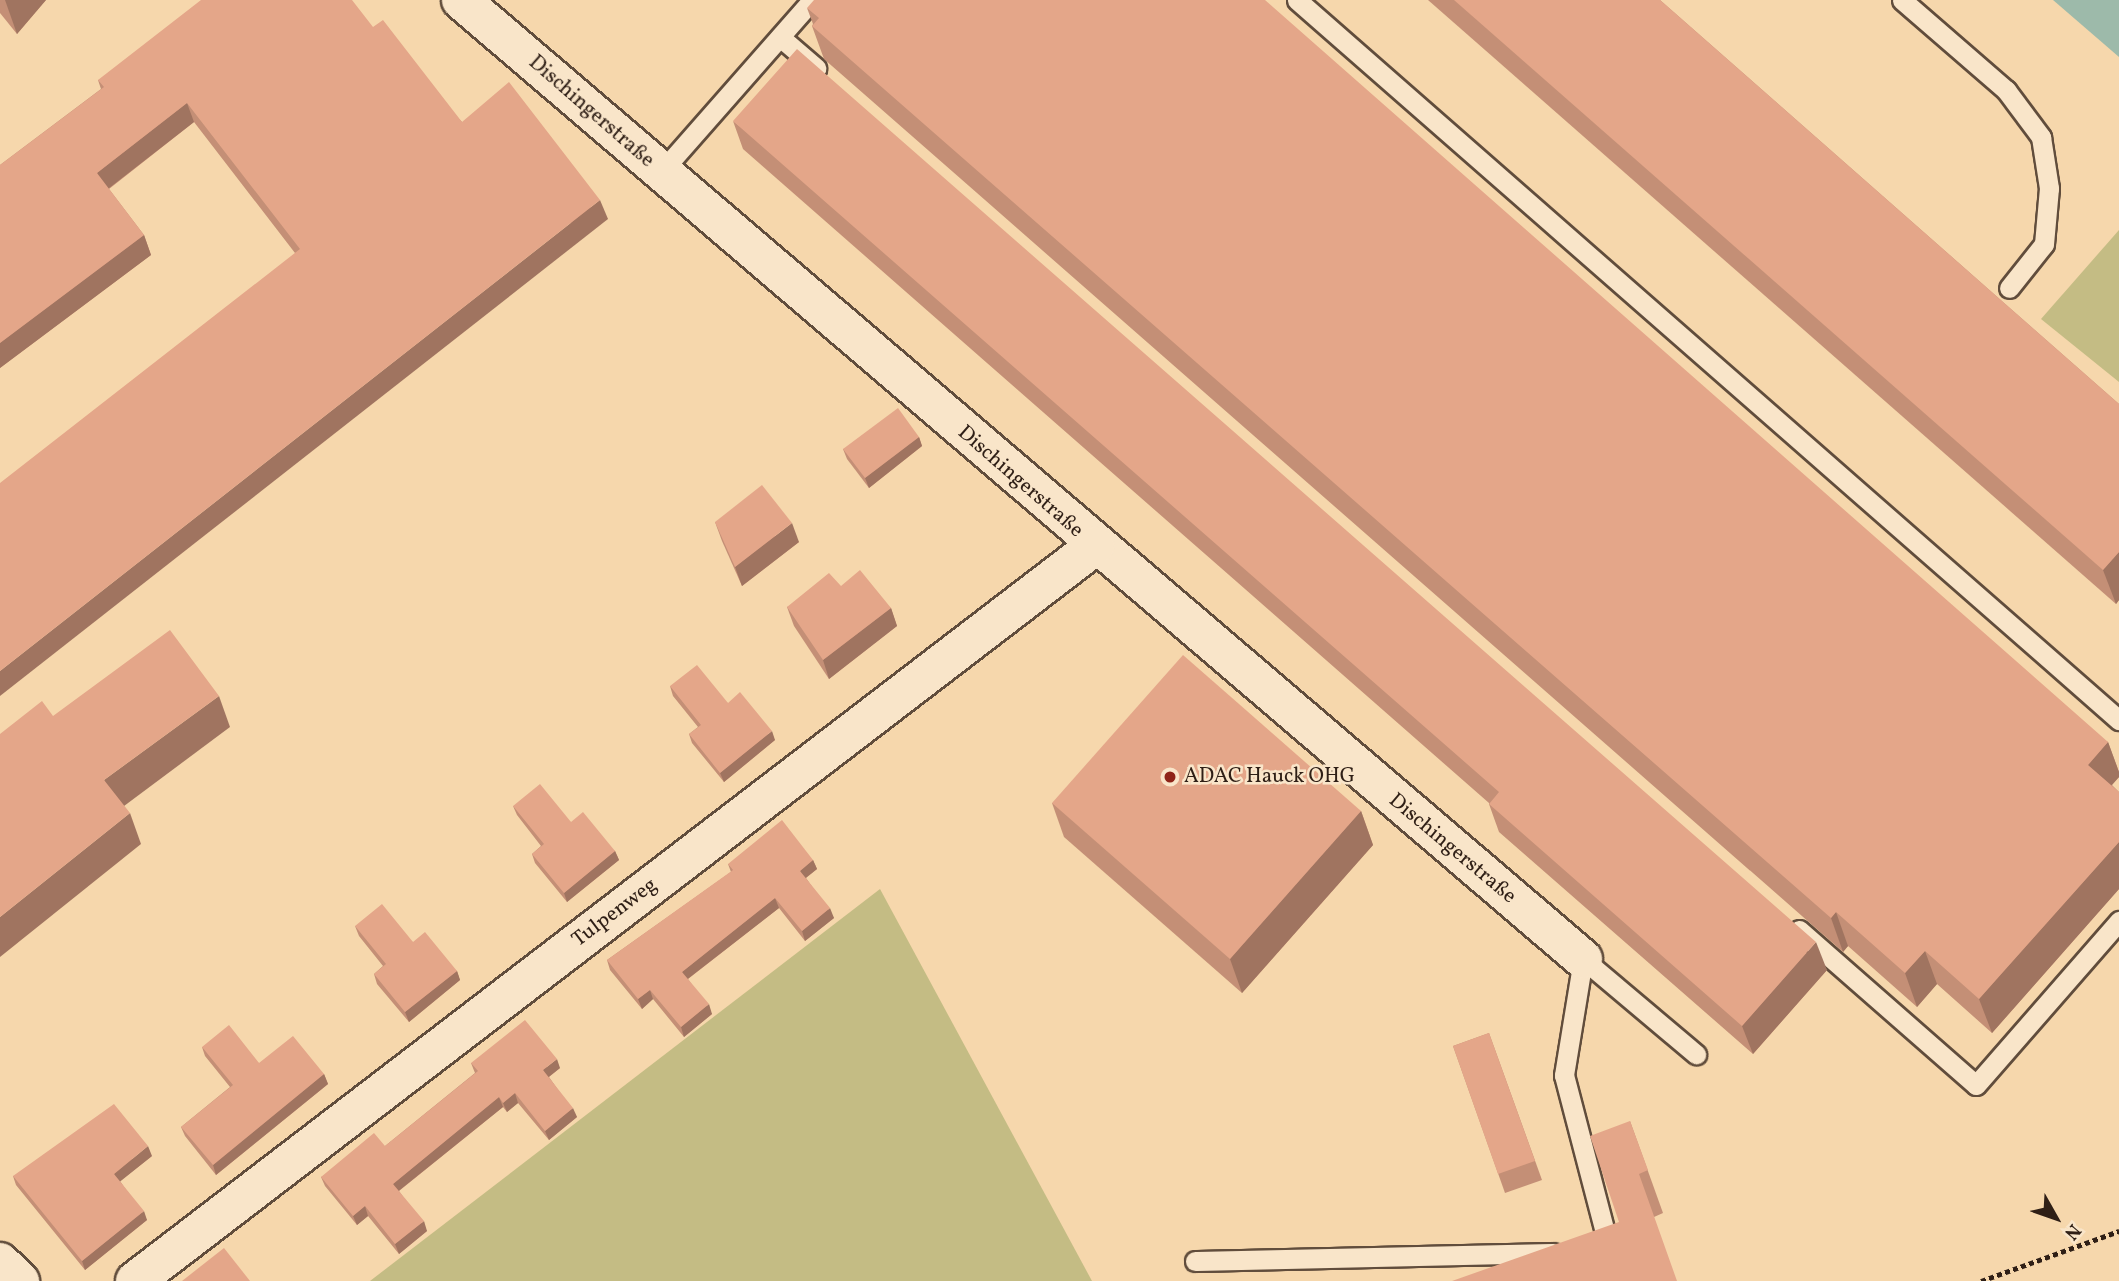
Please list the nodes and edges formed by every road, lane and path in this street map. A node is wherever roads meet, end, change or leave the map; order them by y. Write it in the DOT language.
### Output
graph roads {
  1 [pos="461,0"];
  2 [pos="812,0"];
  3 [pos="1297,0"];
  4 [pos="1902,0"];
  5 [pos="780,37"];
  6 [pos="832,83"];
  7 [pos="661,172"];
  8 [pos="2010,288"];
  9 [pos="1095,547"];
  10 [pos="2119,720"];
  11 [pos="1787,919"];
  12 [pos="2119,921"];
  13 [pos="1583,959"];
  14 [pos="1696,1054"];
  15 [pos="2119,1231"];
  16 [pos="1195,1261"];
  17 [pos="0,1262"];
  18 [pos="20,1281"];
  19 [pos="135,1281"];
  20 [pos="1981,1281"];
  1 -- 7 [label="street, Dischingerstraße"];
  2 -- 5 [label="lane"];
  3 -- 10 [label="lane"];
  4 -- 8 [label="lane"];
  5 -- 6 [label="lane"];
  5 -- 7 [label="lane"];
  7 -- 9 [label="street, Dischingerstraße"];
  9 -- 13 [label="street, Dischingerstraße"];
  9 -- 19 [label="street, Tulpenweg"];
  11 -- 12 [label="lane"];
  13 -- 14 [label="lane"];
  13 -- 16 [label="lane"];
  15 -- 20 [label="path"];
  17 -- 18 [label="street"];
}
